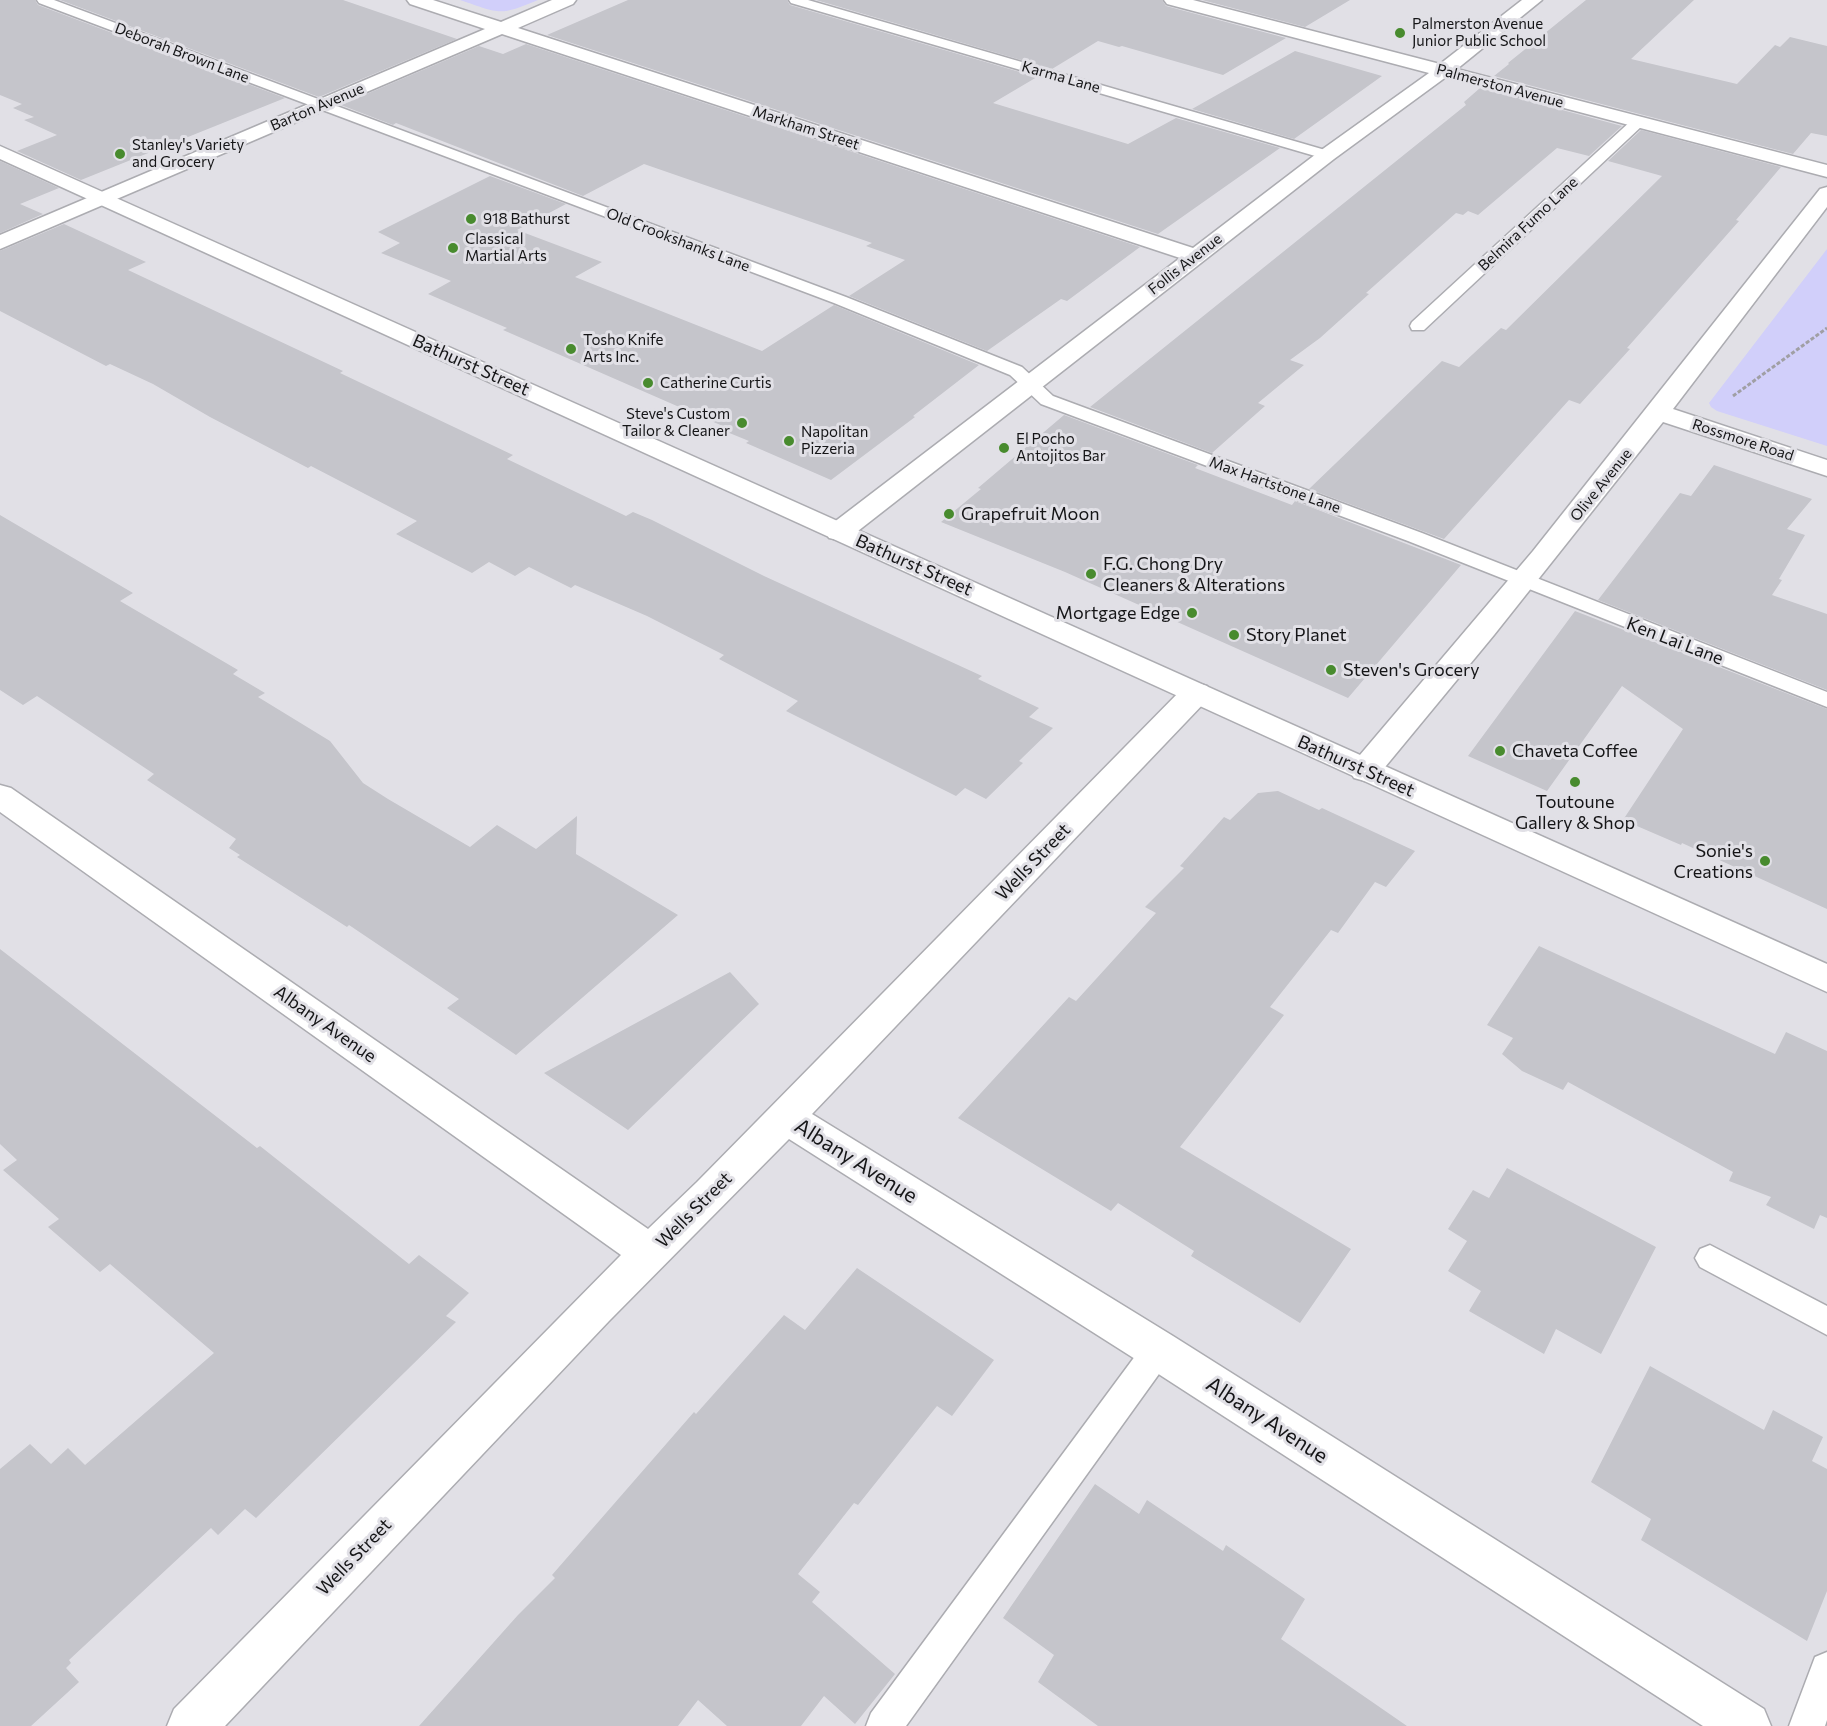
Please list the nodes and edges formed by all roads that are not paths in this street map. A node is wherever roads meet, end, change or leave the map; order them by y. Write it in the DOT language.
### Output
graph roads {
  1 [pos="43,0"];
  2 [pos="416,0"];
  3 [pos="567,0"];
  4 [pos="795,0"];
  5 [pos="1173,0"];
  6 [pos="1533,0"];
  7 [pos="501,29"];
  8 [pos="1443,71"];
  9 [pos="321,105"];
  10 [pos="1638,122"];
  11 [pos="0,152"];
  12 [pos="1328,155"];
  13 [pos="1827,171"];
  14 [pos="1827,193"];
  15 [pos="104,198"];
  16 [pos="0,243"];
  17 [pos="1196,256"];
  18 [pos="1419,326"];
  19 [pos="1030,384"];
  20 [pos="1659,412"];
  21 [pos="1827,468"];
  22 [pos="839,532"];
  23 [pos="1524,581"];
  24 [pos="1196,693"];
  25 [pos="1827,700"];
  26 [pos="1365,770"];
  27 [pos="0,796"];
  28 [pos="1827,979"];
  29 [pos="785,1117"];
  30 [pos="649,1254"];
  31 [pos="1710,1258"];
  32 [pos="1827,1321"];
  33 [pos="1158,1350"];
  34 [pos="1827,1669"];
  35 [pos="191,1726"];
  36 [pos="884,1726"];
  37 [pos="1747,1726"];
  38 [pos="1807,1726"];
  1 -- 9 [label="lane, Deborah Brown Lane"];
  2 -- 7 [label="street, Markham Street"];
  3 -- 7 [label="street, Barton Avenue"];
  4 -- 12 [label="lane, Karma Lane"];
  5 -- 8 [label="street, Palmerston Avenue"];
  6 -- 8 [label="street, Follis Avenue"];
  7 -- 9 [label="street, Barton Avenue"];
  7 -- 17 [label="street, Markham Street"];
  8 -- 10 [label="street, Palmerston Avenue"];
  8 -- 12 [label="street, Follis Avenue"];
  9 -- 15 [label="street, Barton Avenue"];
  9 -- 19 [label="lane, Old Crookshanks Lane"];
  10 -- 13 [label="street, Palmerston Avenue"];
  10 -- 18 [label="lane, Belmira Fumo Lane"];
  11 -- 15 [label="street, Bathurst Street"];
  12 -- 17 [label="street, Follis Avenue"];
  14 -- 20 [label="street, Olive Avenue"];
  15 -- 16 [label="street, Barton Avenue"];
  15 -- 22 [label="street, Bathurst Street"];
  17 -- 19 [label="street, Follis Avenue"];
  19 -- 22 [label="street, Follis Avenue"];
  19 -- 23 [label="lane, Max Hartstone Lane"];
  20 -- 21 [label="street, Rossmore Road"];
  20 -- 23 [label="street, Olive Avenue"];
  22 -- 24 [label="street, Bathurst Street"];
  23 -- 25 [label="lane, Ken Lai Lane"];
  23 -- 26 [label="street, Olive Avenue"];
  24 -- 26 [label="street, Bathurst Street"];
  24 -- 29 [label="street, Wells Street"];
  26 -- 28 [label="street, Bathurst Street"];
  27 -- 30 [label="street, Albany Avenue"];
  29 -- 30 [label="street, Wells Street"];
  29 -- 33 [label="street, Albany Avenue"];
  30 -- 35 [label="street, Wells Street"];
  31 -- 32 [label="lane"];
  33 -- 36 [label="lane"];
  33 -- 37 [label="street, Albany Avenue"];
  34 -- 38 [label="lane"];
}
